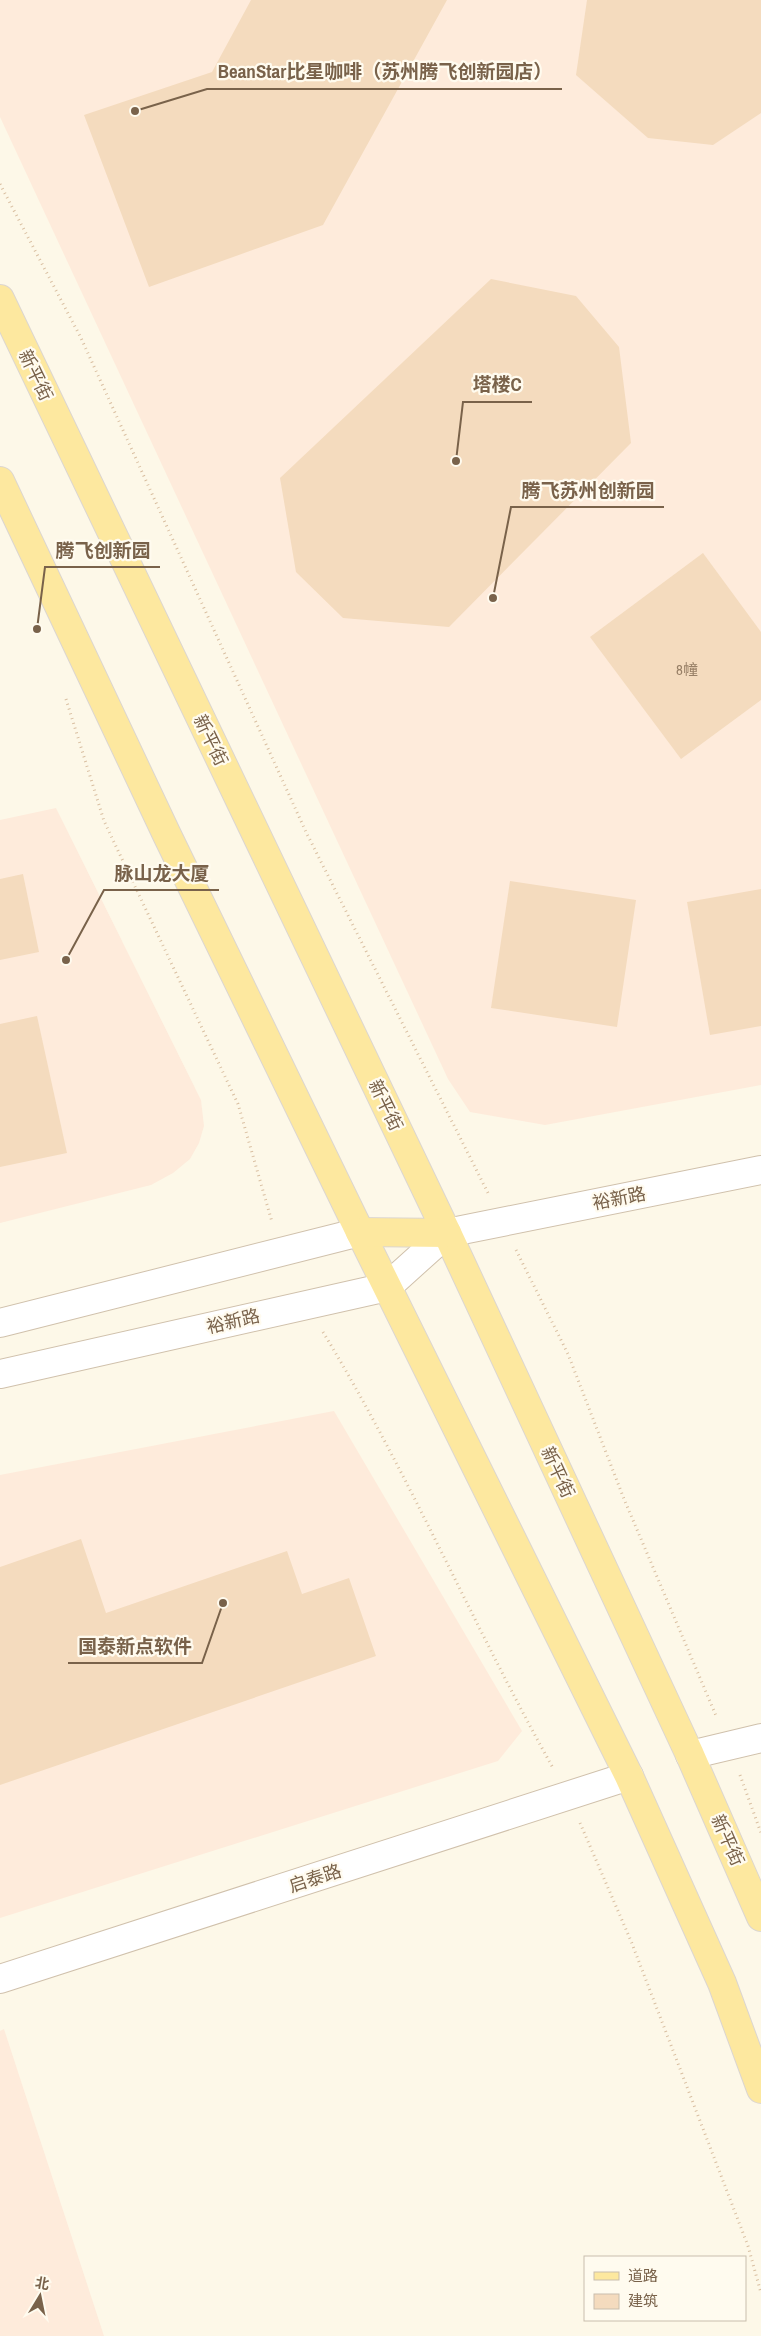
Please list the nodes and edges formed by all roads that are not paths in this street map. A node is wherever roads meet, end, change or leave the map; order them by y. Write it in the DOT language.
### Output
graph roads {
  1 [pos="0,299"];
  2 [pos="0,481"];
  3 [pos="761,1170"];
  4 [pos="360,1232"];
  5 [pos="447,1233"];
  6 [pos="387,1287"];
  7 [pos="0,1323"];
  8 [pos="0,1374"];
  9 [pos="761,1738"];
  10 [pos="690,1755"];
  11 [pos="629,1776"];
  12 [pos="761,1917"];
  13 [pos="0,1979"];
  14 [pos="761,2089"];
  1 -- 5 [label="main road, 新平街"];
  2 -- 4 [label="main road"];
  3 -- 5 [label="street, 裕新路"];
  4 -- 5 [label="main road, 裕新路"];
  4 -- 6 [label="main road"];
  4 -- 7 [label="street, 裕新路"];
  5 -- 6 [label="street, 裕新路"];
  5 -- 10 [label="main road, 新平街"];
  6 -- 8 [label="street, 裕新路"];
  6 -- 11 [label="main road"];
  9 -- 10 [label="street"];
  10 -- 12 [label="main road, 新平街"];
  11 -- 13 [label="street, 启泰路"];
  11 -- 14 [label="main road"];
}
